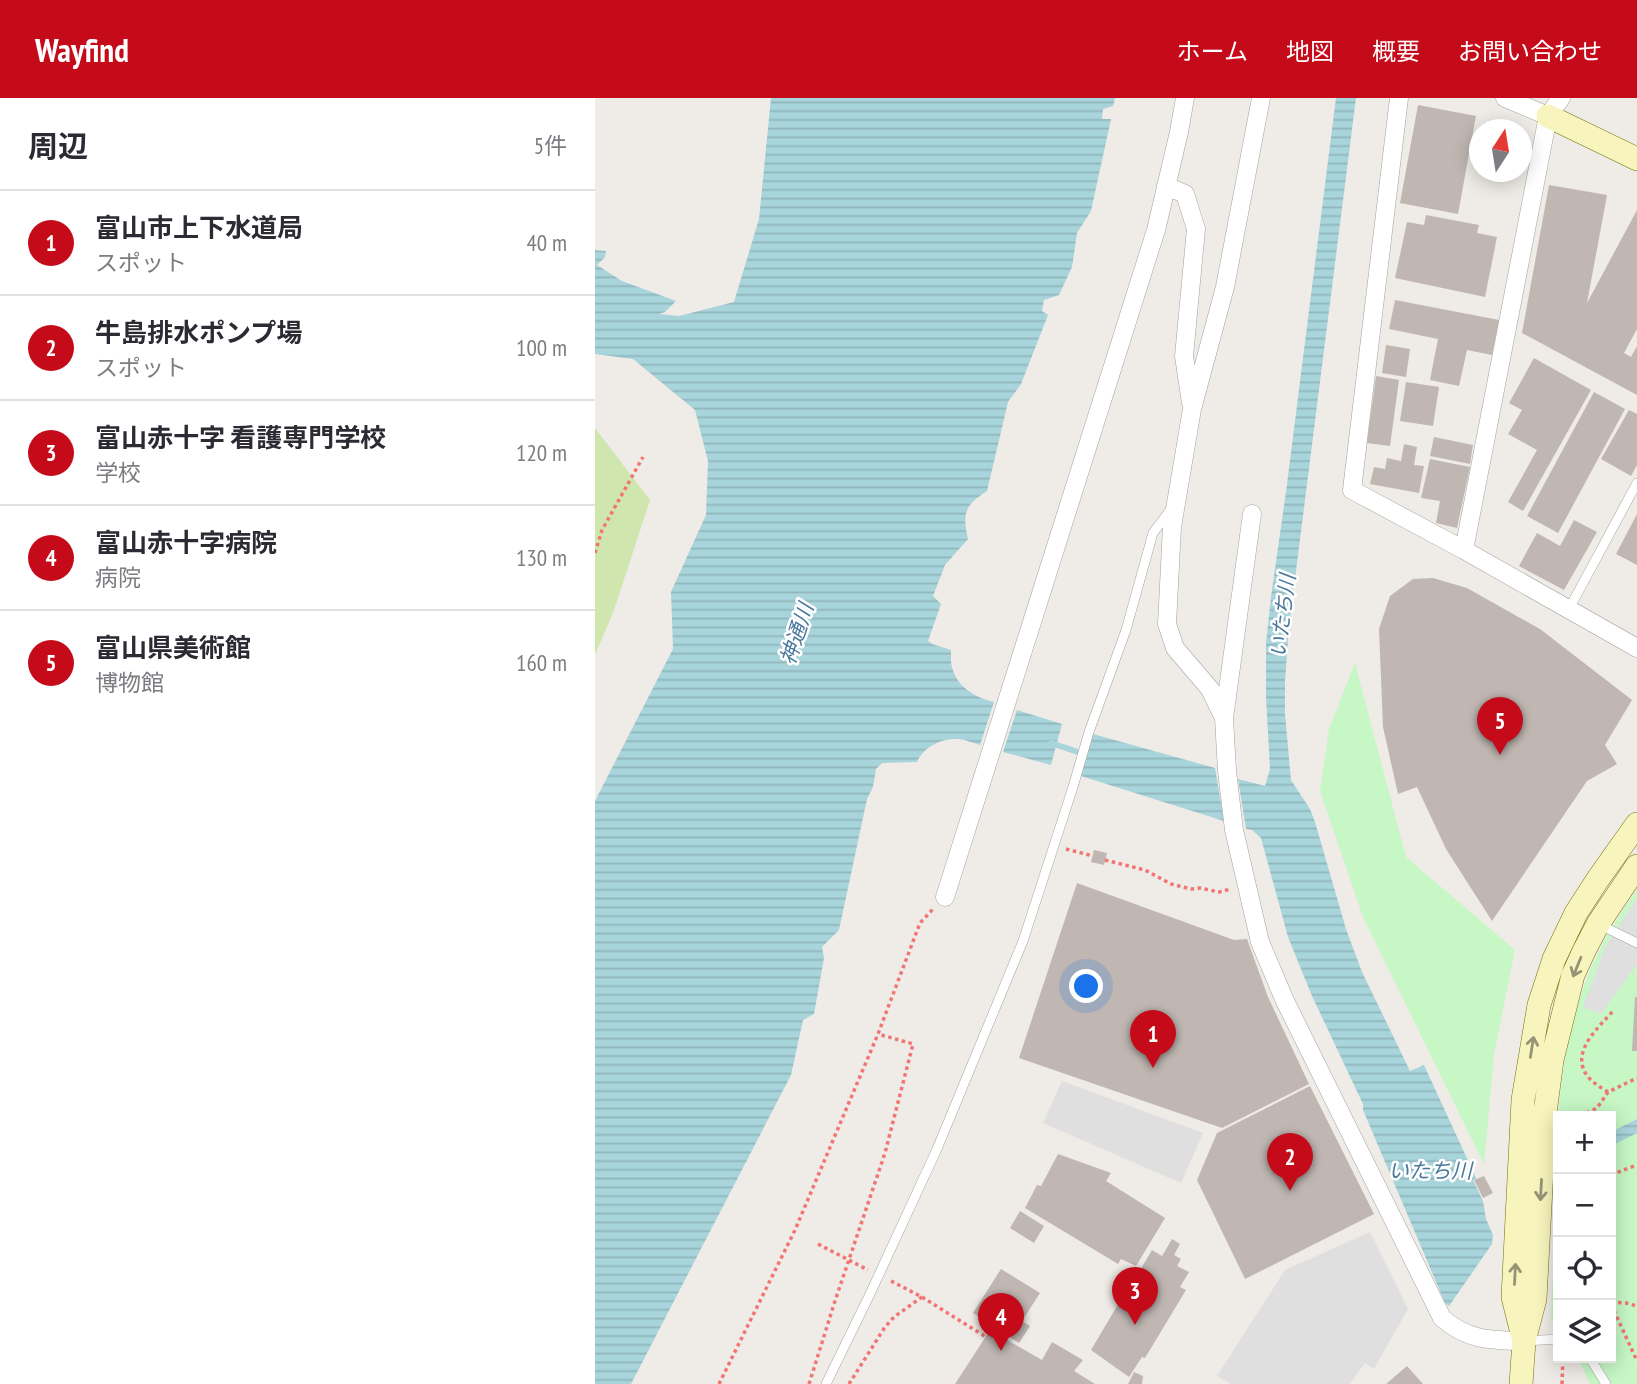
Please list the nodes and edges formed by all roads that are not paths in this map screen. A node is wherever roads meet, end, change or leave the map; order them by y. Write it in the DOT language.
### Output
graph roads {
  1 [pos="1185,98"];
  2 [pos="1261,98"];
  3 [pos="1399,98"];
  4 [pos="1505,98"];
  5 [pos="1555,107"];
  6 [pos="1637,159"];
  7 [pos="1166,186"];
  8 [pos="1192,410"];
  9 [pos="1637,483"];
  10 [pos="1176,502"];
  11 [pos="1252,514"];
  12 [pos="1464,550"];
  13 [pos="1569,609"];
  14 [pos="1637,648"];
  15 [pos="1224,718"];
  16 [pos="1637,824"];
  17 [pos="1637,866"];
  18 [pos="945,897"];
  19 [pos="1598,924"];
  20 [pos="1637,943"];
  21 [pos="1553,1340"];
  22 [pos="1524,1347"];
  23 [pos="1593,1363"];
  24 [pos="1521,1380"];
  25 [pos="826,1384"];
  26 [pos="1606,1384"];
  1 -- 7 [label="street"];
  2 -- 8 [label="street"];
  3 -- 12 [label="street"];
  4 -- 5 [label="street"];
  5 -- 6 [label="street"];
  5 -- 12 [label="street"];
  7 -- 8 [label="street"];
  7 -- 18 [label="street"];
  8 -- 10 [label="street"];
  9 -- 13 [label="lane"];
  10 -- 15 [label="street"];
  10 -- 25 [label="lane"];
  11 -- 15 [label="street"];
  12 -- 13 [label="street"];
  13 -- 14 [label="street"];
  15 -- 22 [label="street"];
  22 -- 16 [label="street, one-way"];
  17 -- 19 [label="street"];
  19 -- 20 [label="lane"];
  19 -- 22 [label="street, one-way"];
  21 -- 22 [label="lane"];
  22 -- 24 [label="street"];
  23 -- 26 [label="lane"];
}
